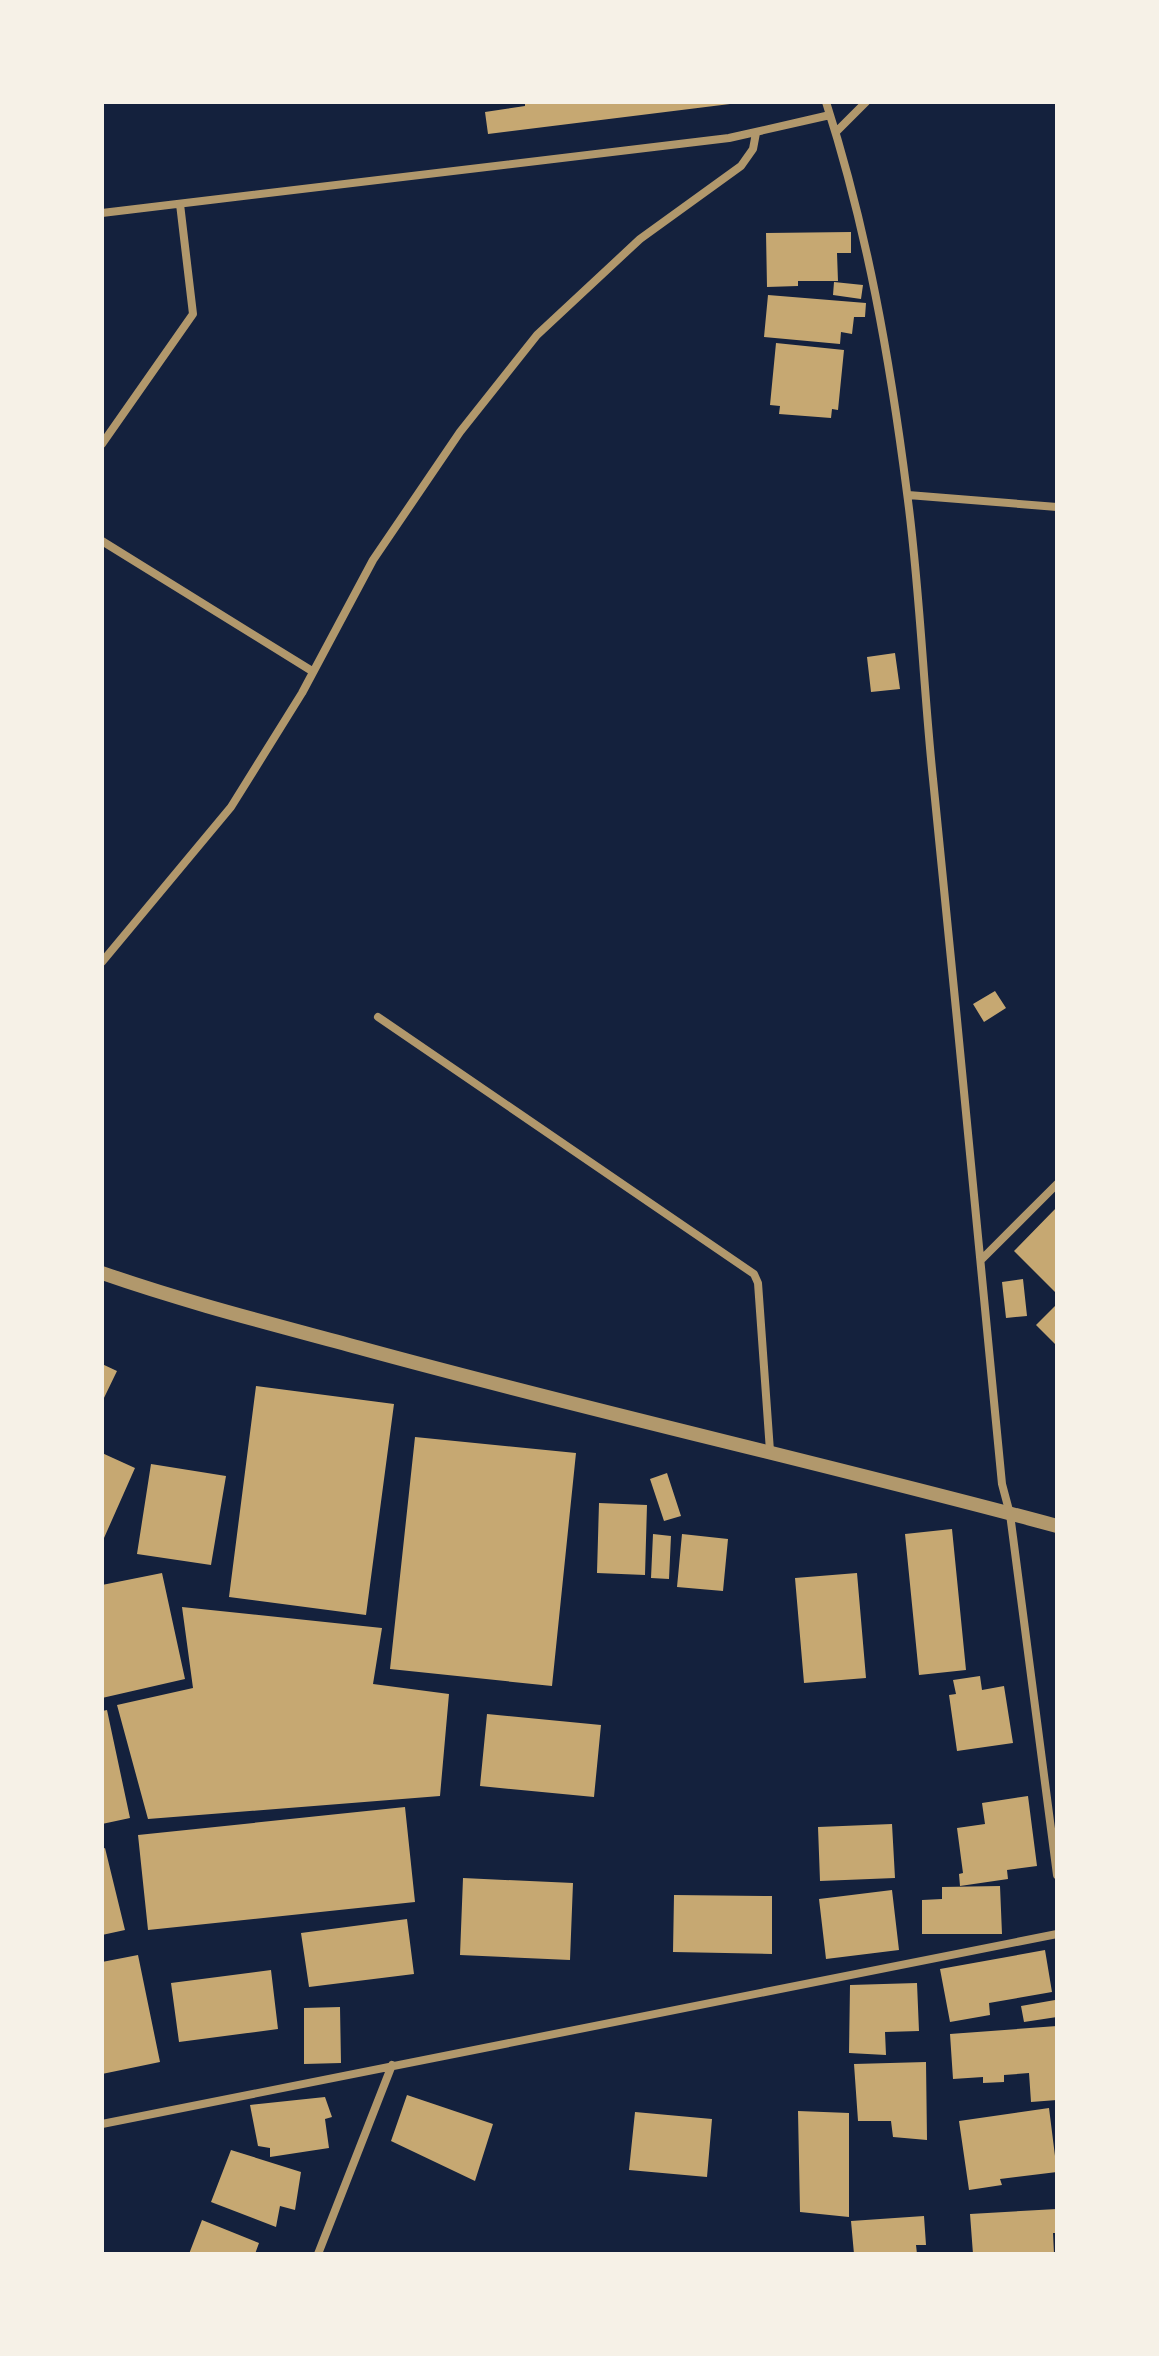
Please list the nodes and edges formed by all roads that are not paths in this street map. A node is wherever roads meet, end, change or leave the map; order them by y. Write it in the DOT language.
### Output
graph roads {
  1 [pos="826,102"];
  2 [pos="866,102"];
  3 [pos="830,115"];
  4 [pos="836,132"];
  5 [pos="756,133"];
  6 [pos="180,204"];
  7 [pos="102,213"];
  8 [pos="102,444"];
  9 [pos="908,495"];
  10 [pos="1057,507"];
  11 [pos="102,541"];
  12 [pos="312,671"];
  13 [pos="102,962"];
  14 [pos="378,1017"];
  15 [pos="1057,1184"];
  16 [pos="982,1259"];
  17 [pos="102,1273"];
  18 [pos="770,1451"];
  19 [pos="1010,1514"];
  20 [pos="1057,1526"];
  21 [pos="1057,1875"];
  22 [pos="1057,1934"];
  23 [pos="392,2065"];
  24 [pos="102,2124"];
  25 [pos="318,2254"];
  1 -- 3 [label="street"];
  2 -- 4 [label="street"];
  3 -- 4 [label="street"];
  3 -- 5 [label="street"];
  4 -- 9 [label="street"];
  5 -- 6 [label="street"];
  5 -- 12 [label="street"];
  6 -- 7 [label="street"];
  6 -- 8 [label="street"];
  9 -- 10 [label="street"];
  9 -- 16 [label="street"];
  11 -- 12 [label="street"];
  12 -- 13 [label="street"];
  14 -- 18 [label="street"];
  15 -- 16 [label="street"];
  16 -- 19 [label="street"];
  17 -- 18 [label="street"];
  18 -- 19 [label="street"];
  19 -- 20 [label="street"];
  19 -- 21 [label="street"];
  22 -- 23 [label="street"];
  23 -- 24 [label="street"];
  23 -- 25 [label="street"];
}
